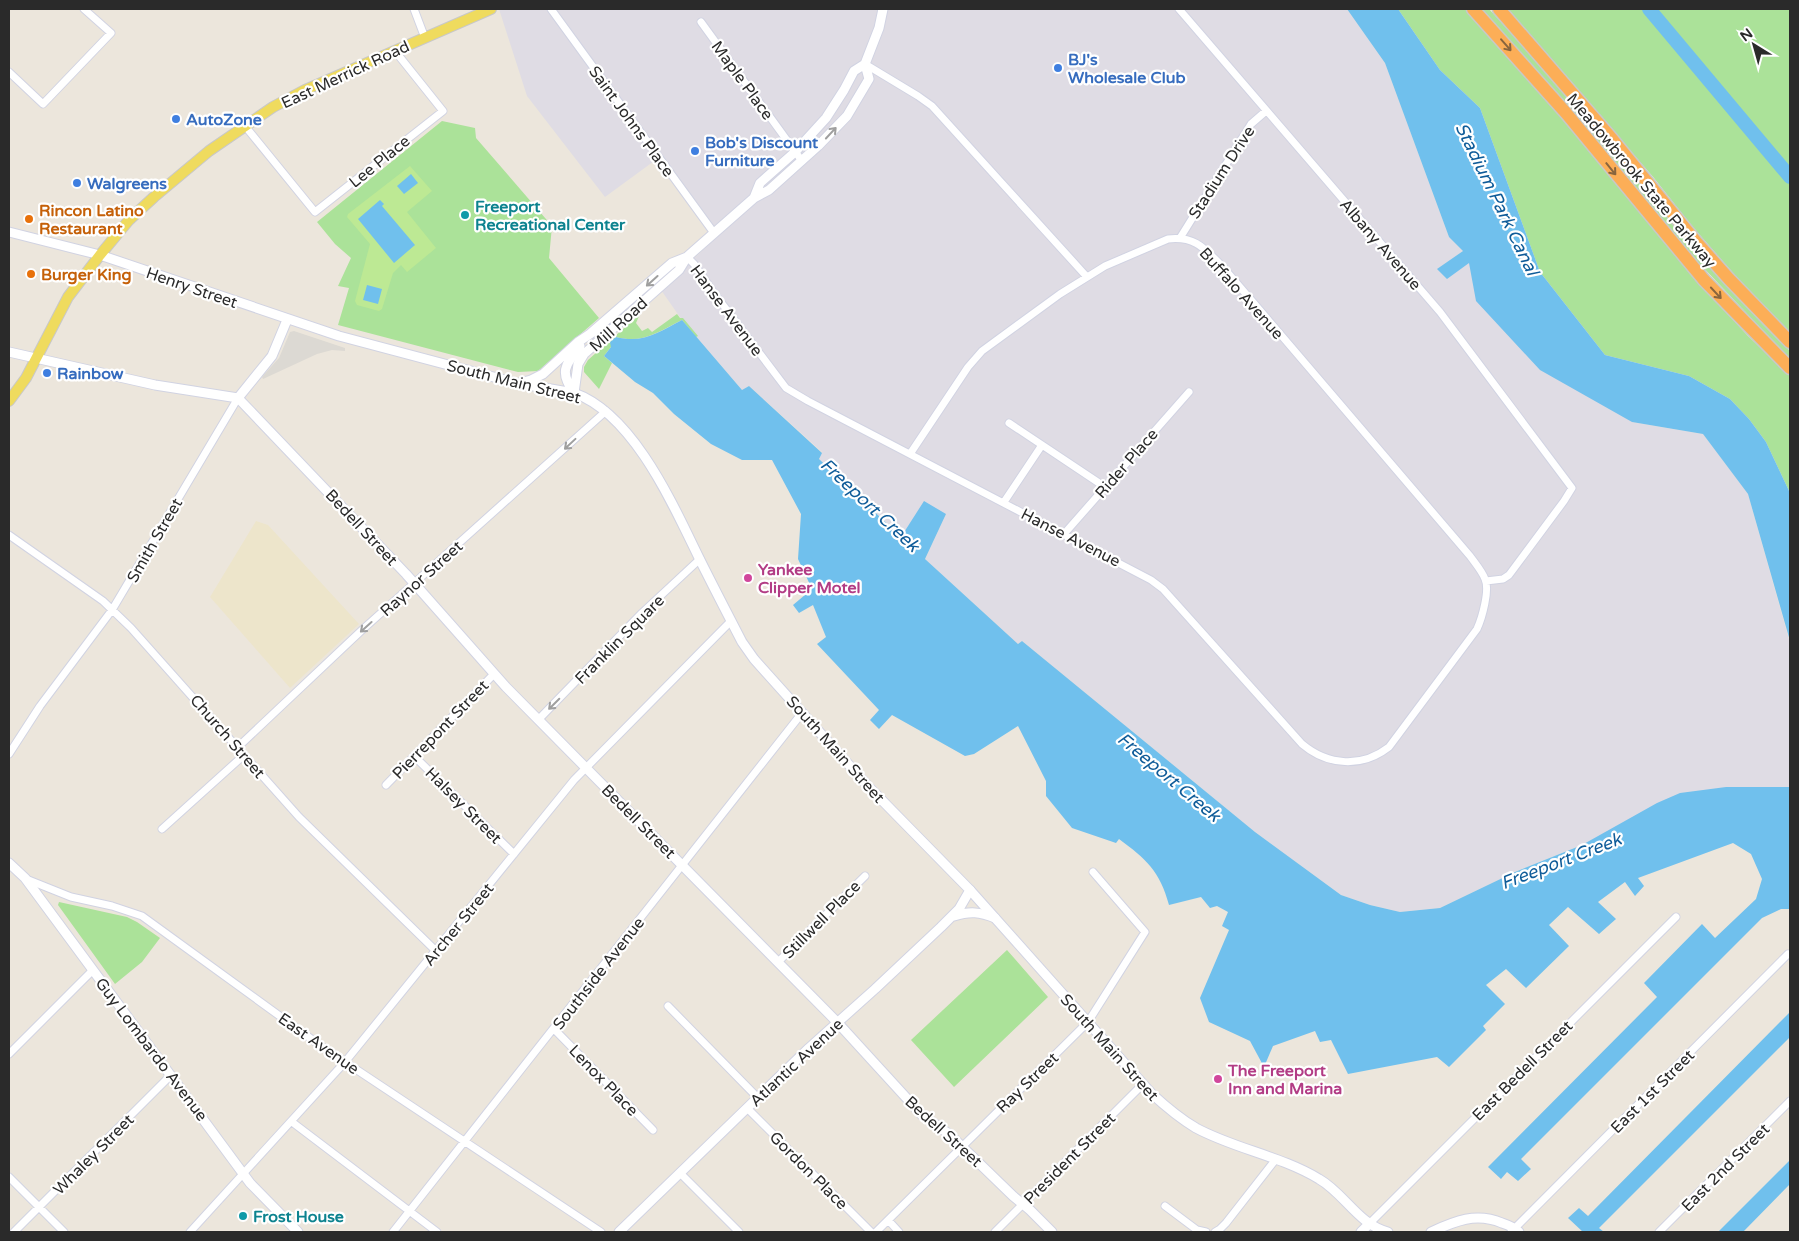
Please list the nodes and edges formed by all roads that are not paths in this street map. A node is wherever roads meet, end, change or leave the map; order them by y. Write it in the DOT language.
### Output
graph roads {
  1 [pos="84,9"];
  2 [pos="414,9"];
  3 [pos="491,9"];
  4 [pos="551,9"];
  5 [pos="1179,9"];
  6 [pos="1474,9"];
  7 [pos="1499,9"];
  8 [pos="881,11"];
  9 [pos="701,22"];
  10 [pos="425,38"];
  11 [pos="395,51"];
  12 [pos="865,64"];
  13 [pos="9,72"];
  14 [pos="1266,111"];
  15 [pos="245,126"];
  16 [pos="795,152"];
  17 [pos="802,161"];
  18 [pos="754,198"];
  19 [pos="9,232"];
  20 [pos="714,233"];
  21 [pos="1180,238"];
  22 [pos="100,255"];
  23 [pos="687,257"];
  24 [pos="1087,277"];
  25 [pos="287,320"];
  26 [pos="590,334"];
  27 [pos="1790,342"];
  28 [pos="9,352"];
  29 [pos="35,358"];
  30 [pos="1790,368"];
  31 [pos="516,383"];
  32 [pos="1189,392"];
  33 [pos="574,393"];
  34 [pos="238,398"];
  35 [pos="9,401"];
  36 [pos="606,411"];
  37 [pos="1009,422"];
  38 [pos="1042,445"];
  39 [pos="910,454"];
  40 [pos="1105,487"];
  41 [pos="1004,502"];
  42 [pos="1064,534"];
  43 [pos="9,535"];
  44 [pos="700,558"];
  45 [pos="1486,581"];
  46 [pos="416,584"];
  47 [pos="112,610"];
  48 [pos="731,620"];
  49 [pos="494,674"];
  50 [pos="802,713"];
  51 [pos="539,720"];
  52 [pos="238,747"];
  53 [pos="9,754"];
  54 [pos="244,755"];
  55 [pos="414,756"];
  56 [pos="587,768"];
  57 [pos="386,785"];
  58 [pos="162,828"];
  59 [pos="514,854"];
  60 [pos="9,863"];
  61 [pos="683,866"];
  62 [pos="1094,872"];
  63 [pos="865,876"];
  64 [pos="25,878"];
  65 [pos="970,890"];
  66 [pos="952,917"];
  67 [pos="1676,917"];
  68 [pos="995,918"];
  69 [pos="436,951"];
  70 [pos="1788,954"];
  71 [pos="778,962"];
  72 [pos="93,970"];
  73 [pos="668,1006"];
  74 [pos="837,1022"];
  75 [pos="1088,1022"];
  76 [pos="554,1029"];
  77 [pos="9,1054"];
  78 [pos="345,1062"];
  79 [pos="171,1075"];
  80 [pos="1143,1084"];
  81 [pos="758,1098"];
  82 [pos="1790,1101"];
  83 [pos="747,1108"];
  84 [pos="292,1122"];
  85 [pos="653,1130"];
  86 [pos="466,1142"];
  87 [pos="961,1146"];
  88 [pos="1276,1159"];
  89 [pos="244,1173"];
  90 [pos="680,1173"];
  91 [pos="9,1177"];
  92 [pos="1023,1204"];
  93 [pos="1165,1206"];
  94 [pos="39,1208"];
  95 [pos="410,1212"];
  96 [pos="888,1220"];
  97 [pos="1369,1224"];
  98 [pos="1515,1231"];
  99 [pos="14,1232"];
  100 [pos="64,1232"];
  101 [pos="190,1232"];
  102 [pos="298,1232"];
  103 [pos="393,1232"];
  104 [pos="437,1232"];
  105 [pos="601,1232"];
  106 [pos="619,1232"];
  107 [pos="739,1232"];
  108 [pos="871,1232"];
  109 [pos="876,1232"];
  110 [pos="899,1232"];
  111 [pos="995,1232"];
  112 [pos="1052,1232"];
  113 [pos="1206,1232"];
  114 [pos="1214,1232"];
  115 [pos="1360,1232"];
  116 [pos="1388,1232"];
  117 [pos="1431,1232"];
  118 [pos="1659,1232"];
  1 -- 13 [label="street"];
  2 -- 10 [label="street"];
  3 -- 10 [label="main road, East Merrick Road"];
  4 -- 20 [label="street, Saint Johns Place"];
  5 -- 14 [label="street, Albany Avenue"];
  6 -- 30 [label="highway, Meadowbrook State Parkway, one-way"];
  7 -- 27 [label="highway, Meadowbrook State Parkway"];
  8 -- 12 [label="main road, Mill Road"];
  9 -- 16 [label="street, Maple Place"];
  10 -- 11 [label="main road, East Merrick Road"];
  11 -- 15 [label="main road, East Merrick Road"];
  11 -- 15 [label="street, Lee Place"];
  12 -- 16 [label="main road, Mill Road"];
  17 -- 12 [label="main road, Mill Road, one-way"];
  12 -- 24 [label="street"];
  14 -- 21 [label="street, Stadium Drive"];
  14 -- 45 [label="street, Albany Avenue"];
  15 -- 22 [label="main road, East Merrick Road"];
  16 -- 17 [label="street, Maple Place"];
  16 -- 18 [label="main road, Mill Road"];
  17 -- 18 [label="main road, Mill Road"];
  18 -- 20 [label="main road, Mill Road"];
  19 -- 22 [label="main road, Henry Street"];
  20 -- 23 [label="main road, Mill Road"];
  21 -- 24 [label="street, Buffalo Avenue"];
  21 -- 45 [label="street, Buffalo Avenue"];
  22 -- 25 [label="main road, Henry Street"];
  22 -- 29 [label="main road, East Merrick Road"];
  23 -- 26 [label="main road, Mill Road, one-way"];
  23 -- 33 [label="main road, Mill Road"];
  23 -- 39 [label="street, Hanse Avenue"];
  24 -- 39 [label="street, Buffalo Avenue"];
  25 -- 31 [label="main road, South Main Street"];
  25 -- 34 [label="main road, Smith Street"];
  26 -- 31 [label="main road, Mill Road"];
  26 -- 33 [label="main road, Mill Road"];
  28 -- 29 [label="main road"];
  29 -- 34 [label="main road"];
  29 -- 35 [label="main road, East Merrick Road"];
  31 -- 33 [label="main road, South Main Street"];
  32 -- 40 [label="street, Rider Place"];
  33 -- 36 [label="main road, South Main Street"];
  34 -- 46 [label="main road, Bedell Street"];
  34 -- 47 [label="street, Smith Street"];
  36 -- 44 [label="main road, South Main Street"];
  36 -- 46 [label="street, Raynor Street, one-way"];
  37 -- 38 [label="street"];
  38 -- 40 [label="street"];
  38 -- 41 [label="street"];
  39 -- 41 [label="street, Hanse Avenue"];
  40 -- 42 [label="street, Rider Place"];
  41 -- 42 [label="street, Hanse Avenue"];
  42 -- 45 [label="street, Hanse Avenue"];
  43 -- 47 [label="street, Church Street"];
  44 -- 48 [label="main road, South Main Street"];
  44 -- 51 [label="street, Franklin Square, one-way"];
  46 -- 49 [label="main road, Bedell Street"];
  46 -- 52 [label="street, Raynor Street, one-way"];
  47 -- 52 [label="street, Church Street"];
  47 -- 53 [label="street, Smith Street"];
  48 -- 50 [label="main road, South Main Street"];
  48 -- 56 [label="street, Archer Street"];
  49 -- 51 [label="main road, Bedell Street"];
  49 -- 55 [label="street, Pierrepont Street"];
  50 -- 61 [label="street, Southside Avenue"];
  50 -- 65 [label="main road, South Main Street"];
  51 -- 56 [label="main road, Bedell Street"];
  52 -- 54 [label="street, Church Street"];
  54 -- 58 [label="street"];
  54 -- 69 [label="street, Church Street"];
  55 -- 57 [label="street, Pierrepont Street"];
  55 -- 59 [label="street, Halsey Street"];
  56 -- 59 [label="street, Archer Street"];
  56 -- 61 [label="main road, Bedell Street"];
  59 -- 69 [label="street, Archer Street"];
  60 -- 64 [label="main road, Guy Lombardo Avenue"];
  61 -- 71 [label="main road, Bedell Street"];
  61 -- 76 [label="street, Southside Avenue"];
  62 -- 75 [label="street, Ray Street"];
  63 -- 71 [label="street, Stillwell Place"];
  64 -- 72 [label="main road, Guy Lombardo Avenue"];
  64 -- 78 [label="street, East Avenue"];
  65 -- 66 [label="main road, Atlantic Avenue"];
  65 -- 68 [label="main road, South Main Street"];
  66 -- 68 [label="main road"];
  66 -- 74 [label="main road, Atlantic Avenue"];
  67 -- 97 [label="street, East Bedell Street"];
  68 -- 75 [label="main road, South Main Street"];
  69 -- 78 [label="street, Archer Street"];
  70 -- 98 [label="street, East 1st Street"];
  71 -- 74 [label="main road, Bedell Street"];
  72 -- 77 [label="street"];
  72 -- 79 [label="main road, Guy Lombardo Avenue"];
  73 -- 81 [label="street"];
  74 -- 81 [label="main road, Atlantic Avenue"];
  74 -- 87 [label="main road, Bedell Street"];
  75 -- 80 [label="main road, South Main Street"];
  75 -- 87 [label="street, Ray Street"];
  76 -- 85 [label="street, Lenox Place"];
  76 -- 86 [label="street, Southside Avenue"];
  78 -- 84 [label="street, Archer Street"];
  78 -- 86 [label="street, East Avenue"];
  79 -- 89 [label="main road, Guy Lombardo Avenue"];
  79 -- 94 [label="street, Whaley Street"];
  80 -- 88 [label="main road, South Main Street"];
  80 -- 92 [label="street, President Street"];
  81 -- 83 [label="main road, Atlantic Avenue"];
  82 -- 118 [label="street, East 2nd Street"];
  83 -- 90 [label="main road, Atlantic Avenue"];
  83 -- 108 [label="street, Gordon Place"];
  84 -- 89 [label="street, Archer Street"];
  84 -- 95 [label="street"];
  86 -- 95 [label="street, Southside Avenue"];
  86 -- 105 [label="street, East Avenue"];
  87 -- 92 [label="main road, Bedell Street"];
  87 -- 96 [label="street, Ray Street"];
  88 -- 97 [label="main road, South Main Street"];
  88 -- 114 [label="street"];
  89 -- 101 [label="street, Archer Street"];
  89 -- 102 [label="main road, Guy Lombardo Avenue"];
  90 -- 106 [label="main road, Atlantic Avenue"];
  90 -- 107 [label="street"];
  91 -- 94 [label="street"];
  92 -- 111 [label="street, President Street"];
  92 -- 112 [label="main road, Bedell Street"];
  93 -- 113 [label="street"];
  94 -- 99 [label="street, Whaley Street"];
  94 -- 100 [label="street"];
  95 -- 103 [label="street, Southside Avenue"];
  95 -- 104 [label="street"];
  96 -- 109 [label="street, Ray Street"];
  96 -- 110 [label="street"];
  97 -- 115 [label="main road"];
  97 -- 116 [label="main road, South Main Street"];
  98 -- 117 [label="main road"];
}
